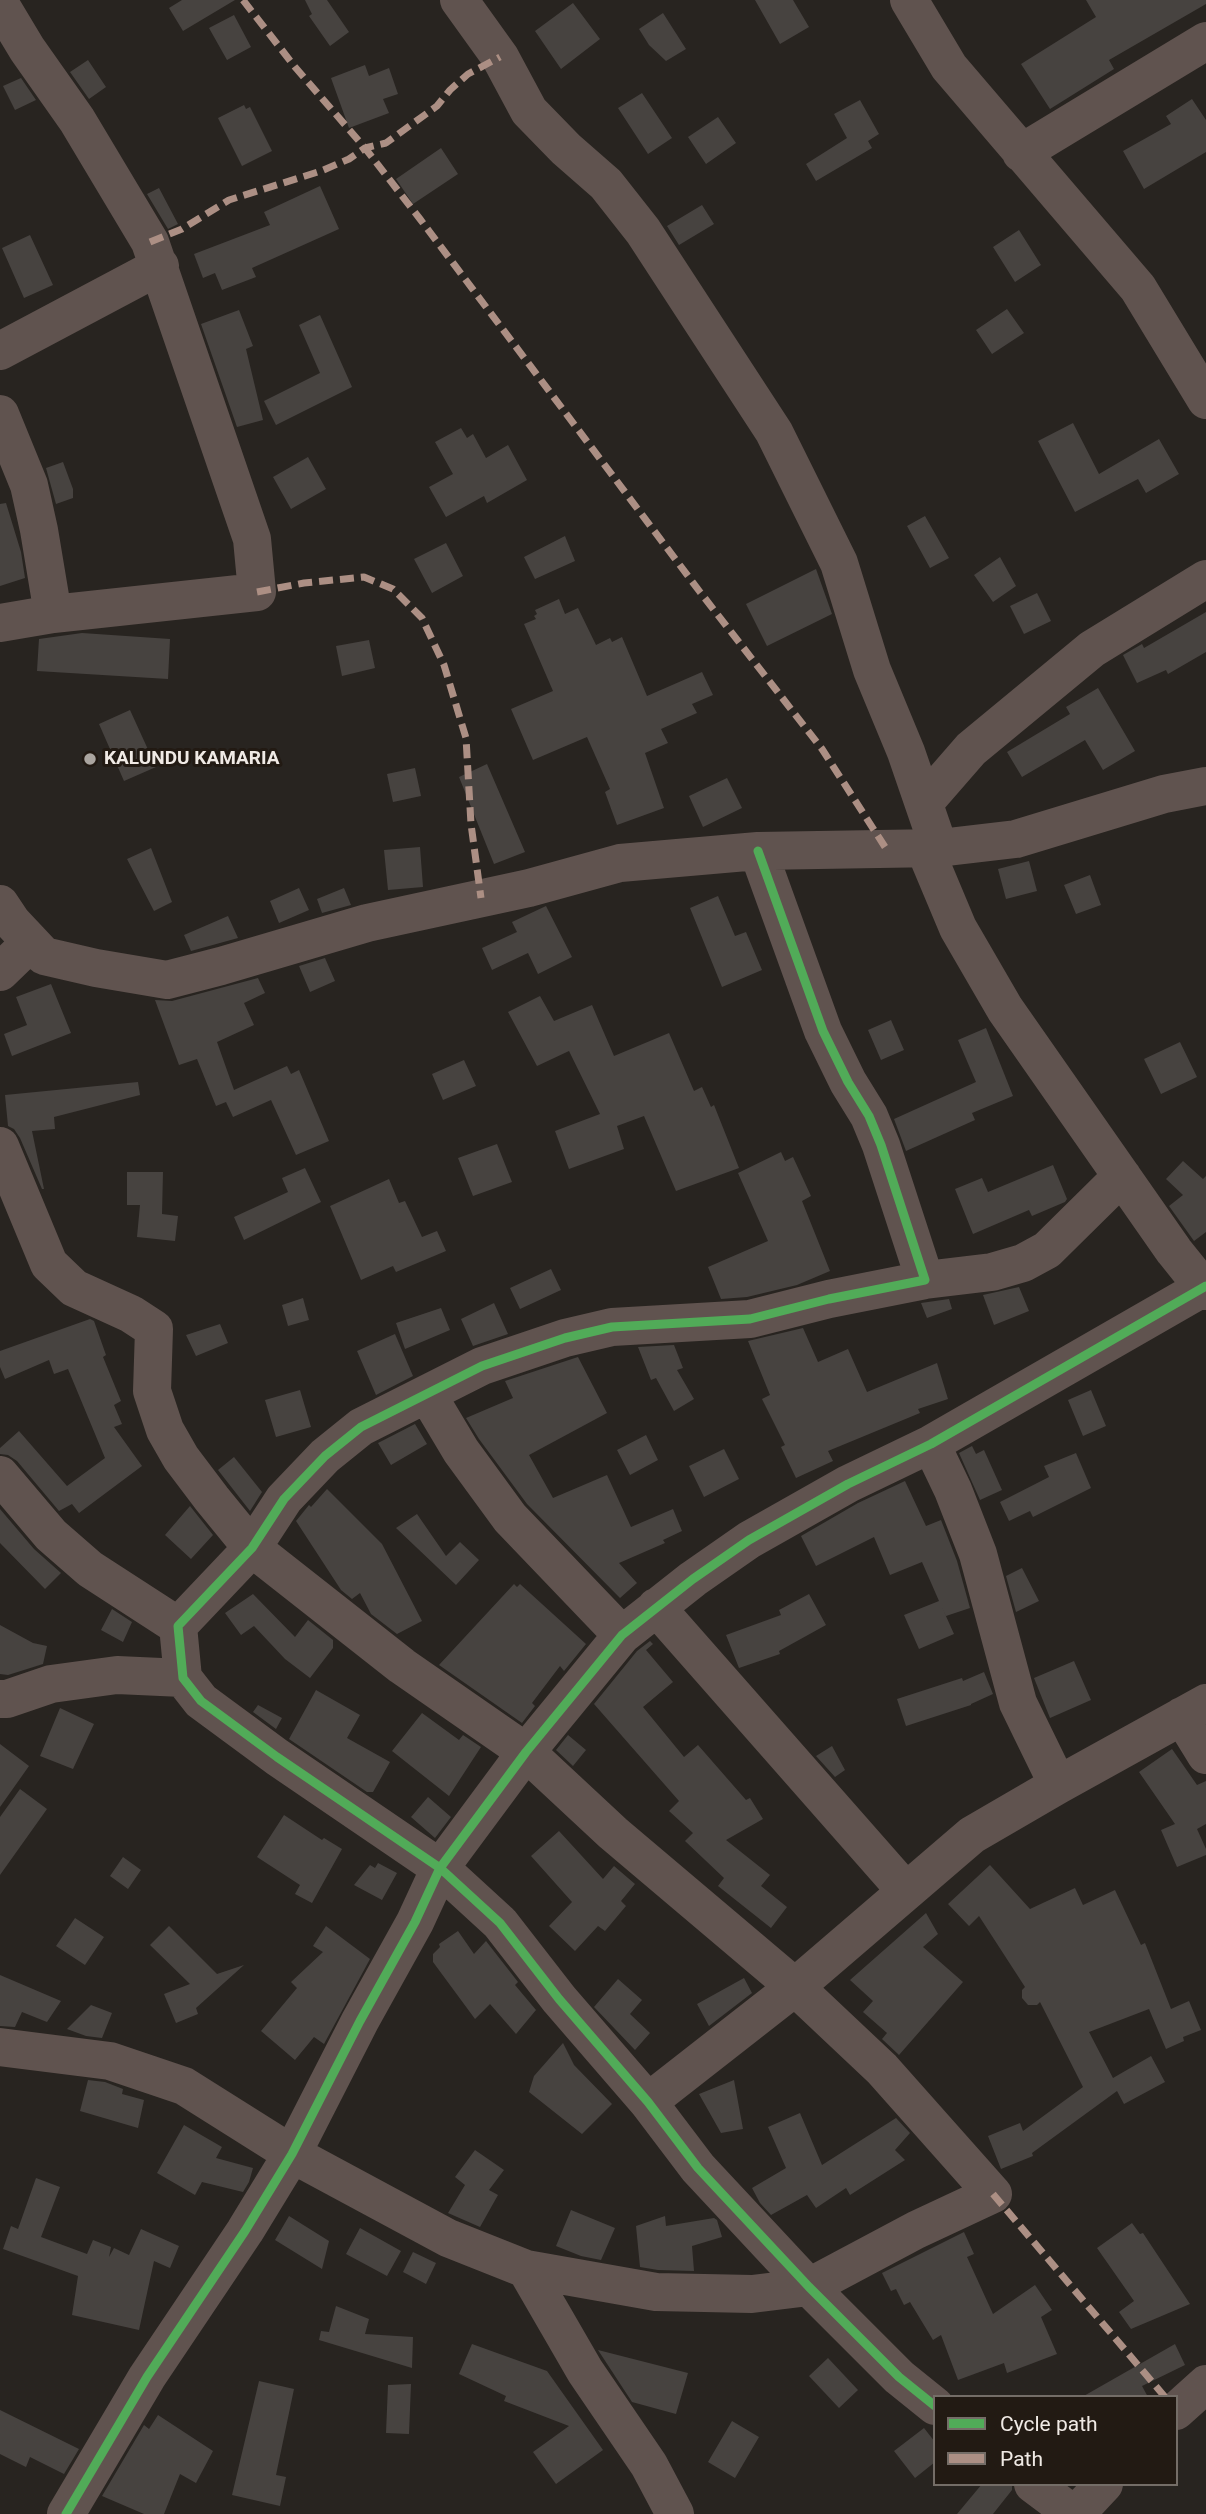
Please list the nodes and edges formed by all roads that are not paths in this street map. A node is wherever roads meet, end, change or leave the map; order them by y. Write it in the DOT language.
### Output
graph roads {
  1 [pos="459,0"];
  2 [pos="909,0"];
  3 [pos="0,4"];
  4 [pos="1206,41"];
  5 [pos="1021,153"];
  6 [pos="160,266"];
  7 [pos="0,351"];
  8 [pos="1206,400"];
  9 [pos="0,414"];
  10 [pos="1206,579"];
  11 [pos="53,614"];
  12 [pos="0,623"];
  13 [pos="1206,786"];
  14 [pos="924,803"];
  15 [pos="931,848"];
  16 [pos="758,851"];
  17 [pos="0,904"];
  18 [pos="30,943"];
  19 [pos="0,972"];
  20 [pos="0,1146"];
  21 [pos="1122,1176"];
  22 [pos="925,1280"];
  23 [pos="1205,1288"];
  24 [pos="427,1394"];
  25 [pos="931,1444"];
  26 [pos="0,1475"];
  27 [pos="253,1548"];
  28 [pos="656,1607"];
  29 [pos="178,1626"];
  30 [pos="622,1635"];
  31 [pos="183,1678"];
  32 [pos="0,1699"];
  33 [pos="1194,1710"];
  34 [pos="526,1752"];
  35 [pos="1206,1755"];
  36 [pos="1058,1784"];
  37 [pos="440,1868"];
  38 [pos="905,1891"];
  39 [pos="795,1987"];
  40 [pos="0,2047"];
  41 [pos="648,2102"];
  42 [pos="292,2154"];
  43 [pos="526,2269"];
  44 [pos="809,2287"];
  45 [pos="1206,2384"];
  46 [pos="933,2404"];
  47 [pos="1178,2409"];
  48 [pos="1036,2486"];
  49 [pos="1102,2486"];
  50 [pos="66,2514"];
  51 [pos="675,2514"];
  52 [pos="1074,2514"];
  1 -- 14 [label="street"];
  2 -- 5 [label="street"];
  3 -- 6 [label="street"];
  4 -- 5 [label="street"];
  5 -- 8 [label="street"];
  6 -- 7 [label="street"];
  6 -- 11 [label="street"];
  9 -- 11 [label="street"];
  10 -- 14 [label="street"];
  11 -- 12 [label="street"];
  13 -- 15 [label="street"];
  14 -- 15 [label="street"];
  15 -- 16 [label="street"];
  15 -- 21 [label="street"];
  16 -- 18 [label="street"];
  16 -- 22 [label="street"];
  17 -- 18 [label="street"];
  18 -- 19 [label="street"];
  20 -- 27 [label="street"];
  21 -- 22 [label="street"];
  21 -- 23 [label="street"];
  22 -- 24 [label="street"];
  23 -- 25 [label="street"];
  24 -- 27 [label="street"];
  24 -- 30 [label="street"];
  25 -- 28 [label="street"];
  25 -- 36 [label="street"];
  26 -- 29 [label="street"];
  27 -- 29 [label="street"];
  27 -- 34 [label="street"];
  28 -- 30 [label="street"];
  28 -- 38 [label="street"];
  29 -- 31 [label="street"];
  30 -- 34 [label="street"];
  31 -- 32 [label="street"];
  31 -- 37 [label="street"];
  33 -- 35 [label="street"];
  33 -- 36 [label="street"];
  34 -- 37 [label="street"];
  34 -- 39 [label="street"];
  36 -- 38 [label="street"];
  37 -- 41 [label="street"];
  37 -- 42 [label="street"];
  38 -- 39 [label="street"];
  39 -- 41 [label="street"];
  39 -- 44 [label="street"];
  40 -- 42 [label="street"];
  41 -- 44 [label="street"];
  42 -- 43 [label="street"];
  42 -- 50 [label="street"];
  43 -- 44 [label="street"];
  43 -- 51 [label="street"];
  44 -- 46 [label="street"];
  45 -- 47 [label="street"];
  48 -- 52 [label="street"];
  49 -- 52 [label="street"];
}
